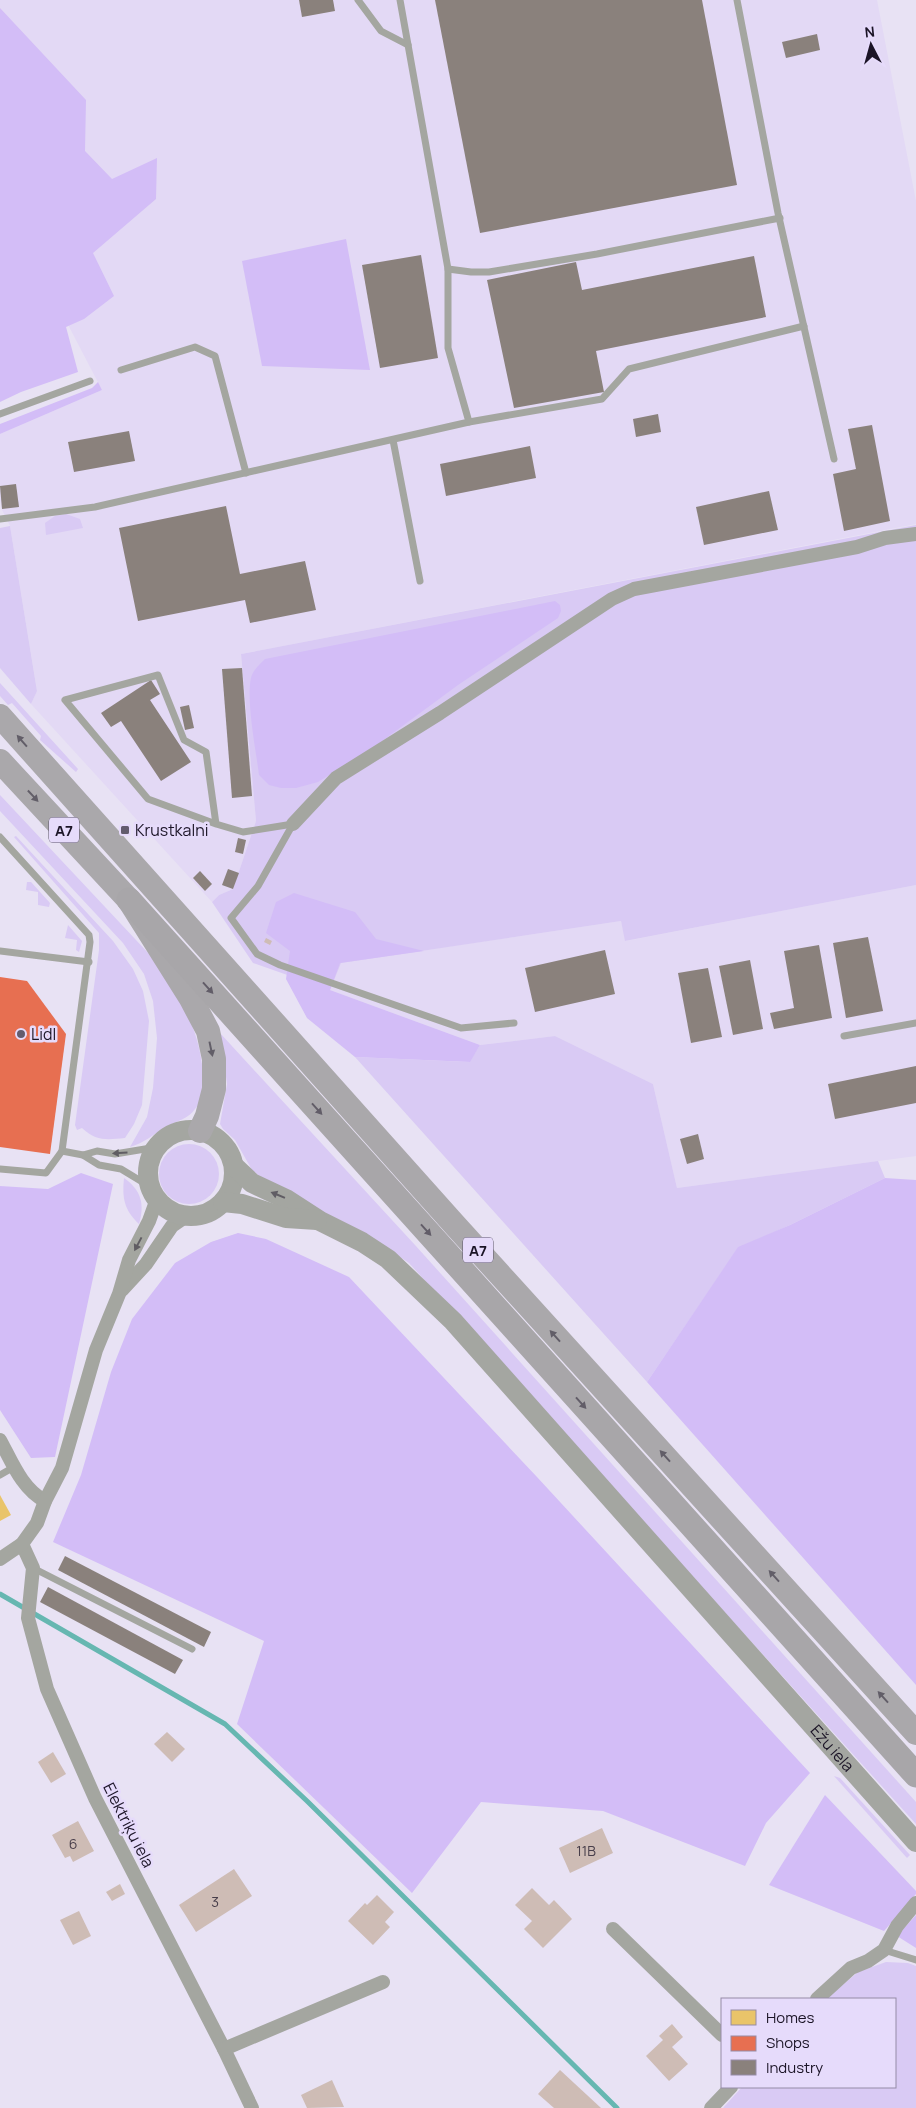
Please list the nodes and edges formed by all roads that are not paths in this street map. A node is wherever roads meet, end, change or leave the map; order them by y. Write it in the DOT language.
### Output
graph roads {
  1 [pos="358,0"];
  2 [pos="400,0"];
  3 [pos="737,0"];
  4 [pos="408,45"];
  5 [pos="780,218"];
  6 [pos="448,268"];
  7 [pos="804,326"];
  8 [pos="121,370"];
  9 [pos="90,382"];
  10 [pos="0,414"];
  11 [pos="469,422"];
  12 [pos="393,440"];
  13 [pos="834,460"];
  14 [pos="246,473"];
  15 [pos="0,519"];
  16 [pos="916,534"];
  17 [pos="420,581"];
  18 [pos="0,716"];
  19 [pos="0,761"];
  20 [pos="216,824"];
  21 [pos="293,824"];
  22 [pos="0,837"];
  23 [pos="129,900"];
  24 [pos="0,951"];
  25 [pos="89,962"];
  26 [pos="514,1023"];
  27 [pos="916,1024"];
  28 [pos="844,1036"];
  29 [pos="200,1131"];
  30 [pos="157,1148"];
  31 [pos="62,1151"];
  32 [pos="83,1156"];
  33 [pos="234,1166"];
  34 [pos="0,1169"];
  35 [pos="153,1193"];
  36 [pos="223,1202"];
  37 [pos="185,1217"];
  38 [pos="320,1221"];
  39 [pos="119,1294"];
  40 [pos="0,1440"];
  41 [pos="14,1467"];
  42 [pos="0,1475"];
  43 [pos="45,1501"];
  44 [pos="22,1544"];
  45 [pos="0,1559"];
  46 [pos="33,1568"];
  47 [pos="192,1650"];
  48 [pos="916,1733"];
  49 [pos="916,1775"];
  50 [pos="916,1842"];
  51 [pos="916,1903"];
  52 [pos="613,1929"];
  53 [pos="884,1950"];
  54 [pos="916,1960"];
  55 [pos="383,1982"];
  56 [pos="818,1998"];
  57 [pos="721,2034"];
  58 [pos="224,2049"];
  59 [pos="730,2088"];
  60 [pos="251,2108"];
  61 [pos="711,2108"];
  1 -- 4 [label="lane"];
  2 -- 4 [label="lane"];
  3 -- 5 [label="lane"];
  4 -- 6 [label="lane"];
  5 -- 6 [label="lane"];
  5 -- 7 [label="lane"];
  6 -- 11 [label="lane"];
  7 -- 11 [label="lane"];
  7 -- 13 [label="lane"];
  8 -- 14 [label="lane"];
  9 -- 10 [label="lane"];
  11 -- 12 [label="lane"];
  12 -- 14 [label="lane"];
  12 -- 17 [label="lane"];
  14 -- 15 [label="lane"];
  16 -- 21 [label="street"];
  48 -- 18 [label="highway, A7, one-way"];
  19 -- 23 [label="highway, A7, one-way"];
  20 -- 20 [label="lane"];
  20 -- 21 [label="lane"];
  21 -- 26 [label="lane"];
  22 -- 25 [label="lane"];
  23 -- 29 [label="highway, one-way"];
  23 -- 49 [label="highway, A7, one-way"];
  24 -- 25 [label="lane"];
  25 -- 31 [label="lane"];
  27 -- 28 [label="lane"];
  29 -- 30 [label="main road"];
  29 -- 33 [label="main road"];
  30 -- 32 [label="lane, one-way"];
  30 -- 35 [label="main road"];
  31 -- 32 [label="lane"];
  31 -- 34 [label="lane"];
  32 -- 35 [label="lane"];
  33 -- 36 [label="main road"];
  38 -- 33 [label="main road, Ežu iela, one-way"];
  35 -- 37 [label="main road"];
  35 -- 39 [label="street, one-way"];
  36 -- 37 [label="main road"];
  36 -- 38 [label="main road"];
  37 -- 39 [label="street"];
  38 -- 50 [label="main road, Ežu iela"];
  39 -- 43 [label="street"];
  40 -- 41 [label="street"];
  41 -- 42 [label="lane"];
  41 -- 43 [label="street"];
  43 -- 44 [label="street"];
  44 -- 45 [label="street"];
  44 -- 46 [label="street"];
  46 -- 47 [label="lane"];
  46 -- 58 [label="street, Elektriķu iela"];
  51 -- 53 [label="street"];
  52 -- 57 [label="street"];
  53 -- 54 [label="lane"];
  53 -- 56 [label="street"];
  55 -- 58 [label="street"];
  58 -- 60 [label="street, Elektriķu iela"];
  59 -- 61 [label="street"];
}
